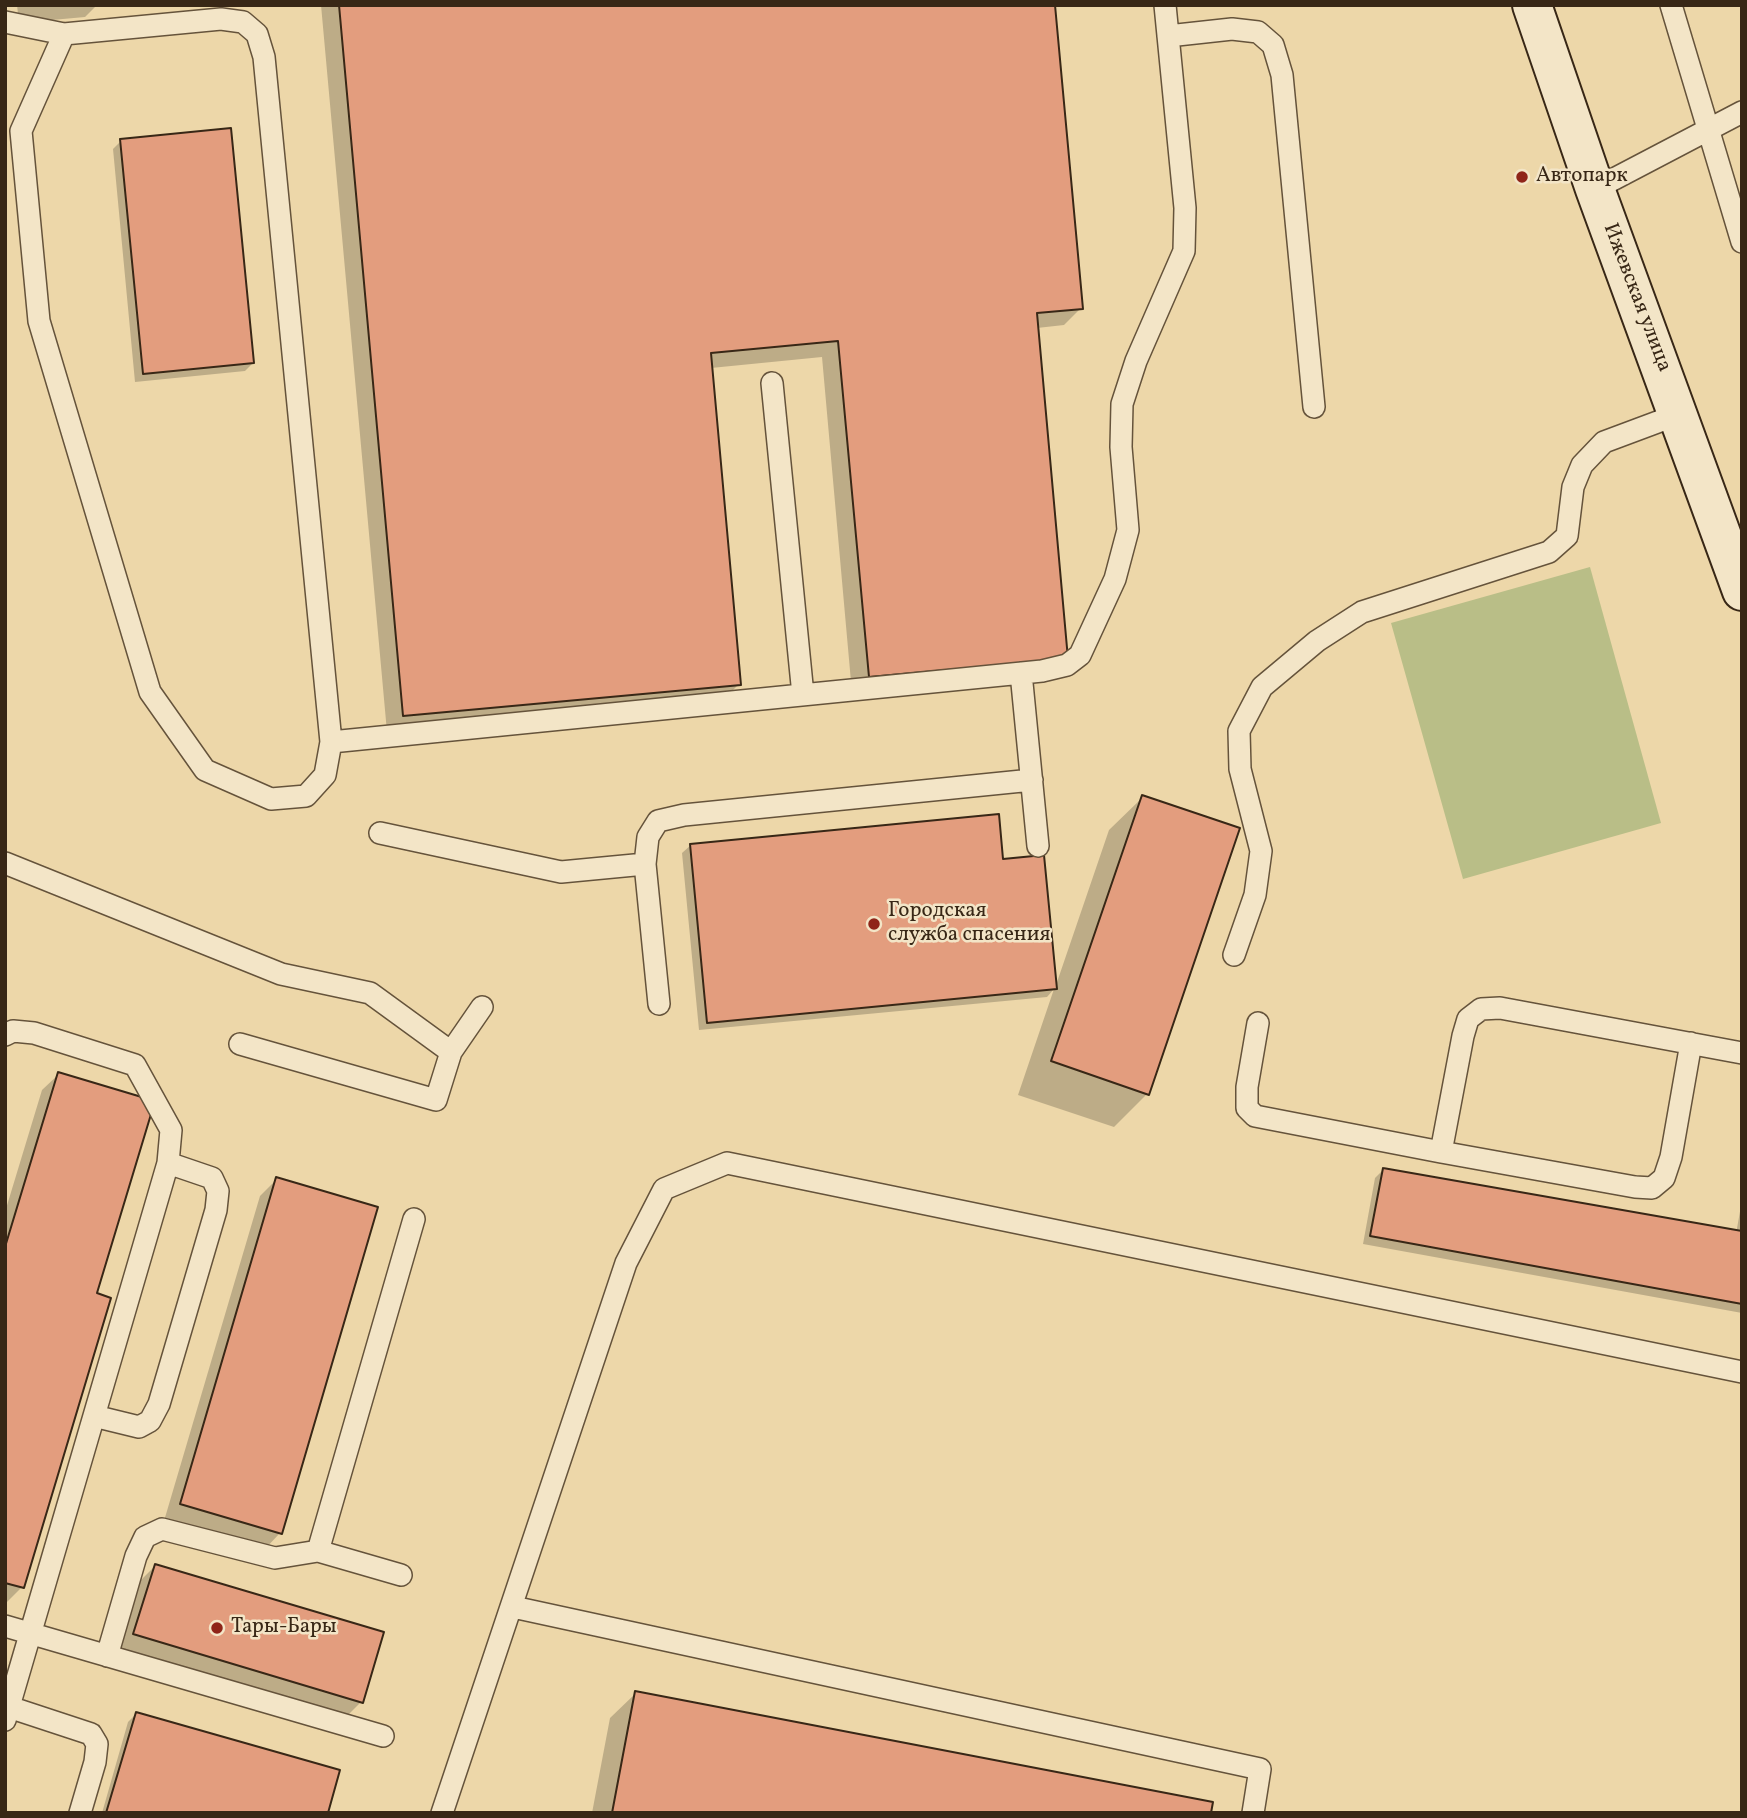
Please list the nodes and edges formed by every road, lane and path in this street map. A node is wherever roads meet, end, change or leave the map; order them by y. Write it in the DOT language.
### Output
graph roads {
  1 [pos="1165,5"];
  2 [pos="1532,5"];
  3 [pos="1671,5"];
  4 [pos="188,14"];
  5 [pos="5,22"];
  6 [pos="64,34"];
  7 [pos="1168,36"];
  8 [pos="1742,112"];
  9 [pos="1708,129"];
  10 [pos="1595,189"];
  11 [pos="1742,242"];
  12 [pos="772,383"];
  13 [pos="1314,407"];
  14 [pos="1679,414"];
  15 [pos="1742,591"];
  16 [pos="1021,673"];
  17 [pos="803,695"];
  18 [pos="331,742"];
  19 [pos="1032,780"];
  20 [pos="380,833"];
  21 [pos="1038,846"];
  22 [pos="5,863"];
  23 [pos="645,864"];
  24 [pos="1234,956"];
  25 [pos="659,1004"];
  26 [pos="482,1007"];
  27 [pos="1258,1023"];
  28 [pos="5,1035"];
  29 [pos="1691,1043"];
  30 [pos="240,1044"];
  31 [pos="451,1052"];
  32 [pos="1742,1053"];
  33 [pos="1441,1152"];
  34 [pos="167,1163"];
  35 [pos="414,1220"];
  36 [pos="1742,1372"];
  37 [pos="94,1416"];
  38 [pos="318,1551"];
  39 [pos="401,1575"];
  40 [pos="513,1607"];
  41 [pos="5,1626"];
  42 [pos="30,1634"];
  43 [pos="107,1656"];
  44 [pos="7,1714"];
  45 [pos="383,1736"];
  46 [pos="80,1813"];
  47 [pos="442,1813"];
  48 [pos="1253,1813"];
  1 -- 7 [label="lane"];
  2 -- 10 [label="street, Ижевская улица"];
  3 -- 9 [label="lane"];
  4 -- 6 [label="lane"];
  4 -- 18 [label="lane"];
  5 -- 6 [label="lane"];
  6 -- 18 [label="lane"];
  7 -- 13 [label="lane"];
  7 -- 16 [label="lane"];
  8 -- 9 [label="lane"];
  9 -- 10 [label="lane"];
  9 -- 11 [label="lane"];
  10 -- 14 [label="street, Ижевская улица"];
  12 -- 17 [label="lane"];
  14 -- 15 [label="street, Ижевская улица"];
  14 -- 24 [label="lane"];
  16 -- 17 [label="lane"];
  16 -- 19 [label="lane"];
  17 -- 18 [label="lane"];
  19 -- 21 [label="lane"];
  19 -- 23 [label="lane"];
  20 -- 23 [label="lane"];
  22 -- 31 [label="lane"];
  23 -- 25 [label="lane"];
  26 -- 31 [label="lane"];
  27 -- 33 [label="lane"];
  28 -- 34 [label="lane"];
  29 -- 32 [label="lane"];
  29 -- 33 [label="lane"];
  29 -- 33 [label="lane"];
  30 -- 31 [label="lane"];
  34 -- 37 [label="lane"];
  34 -- 37 [label="lane"];
  35 -- 38 [label="lane"];
  36 -- 40 [label="lane"];
  37 -- 42 [label="lane"];
  38 -- 39 [label="lane"];
  38 -- 43 [label="lane"];
  40 -- 47 [label="lane"];
  40 -- 48 [label="lane"];
  41 -- 42 [label="lane"];
  42 -- 43 [label="lane"];
  42 -- 44 [label="lane"];
  43 -- 45 [label="lane"];
  44 -- 46 [label="lane"];
}
